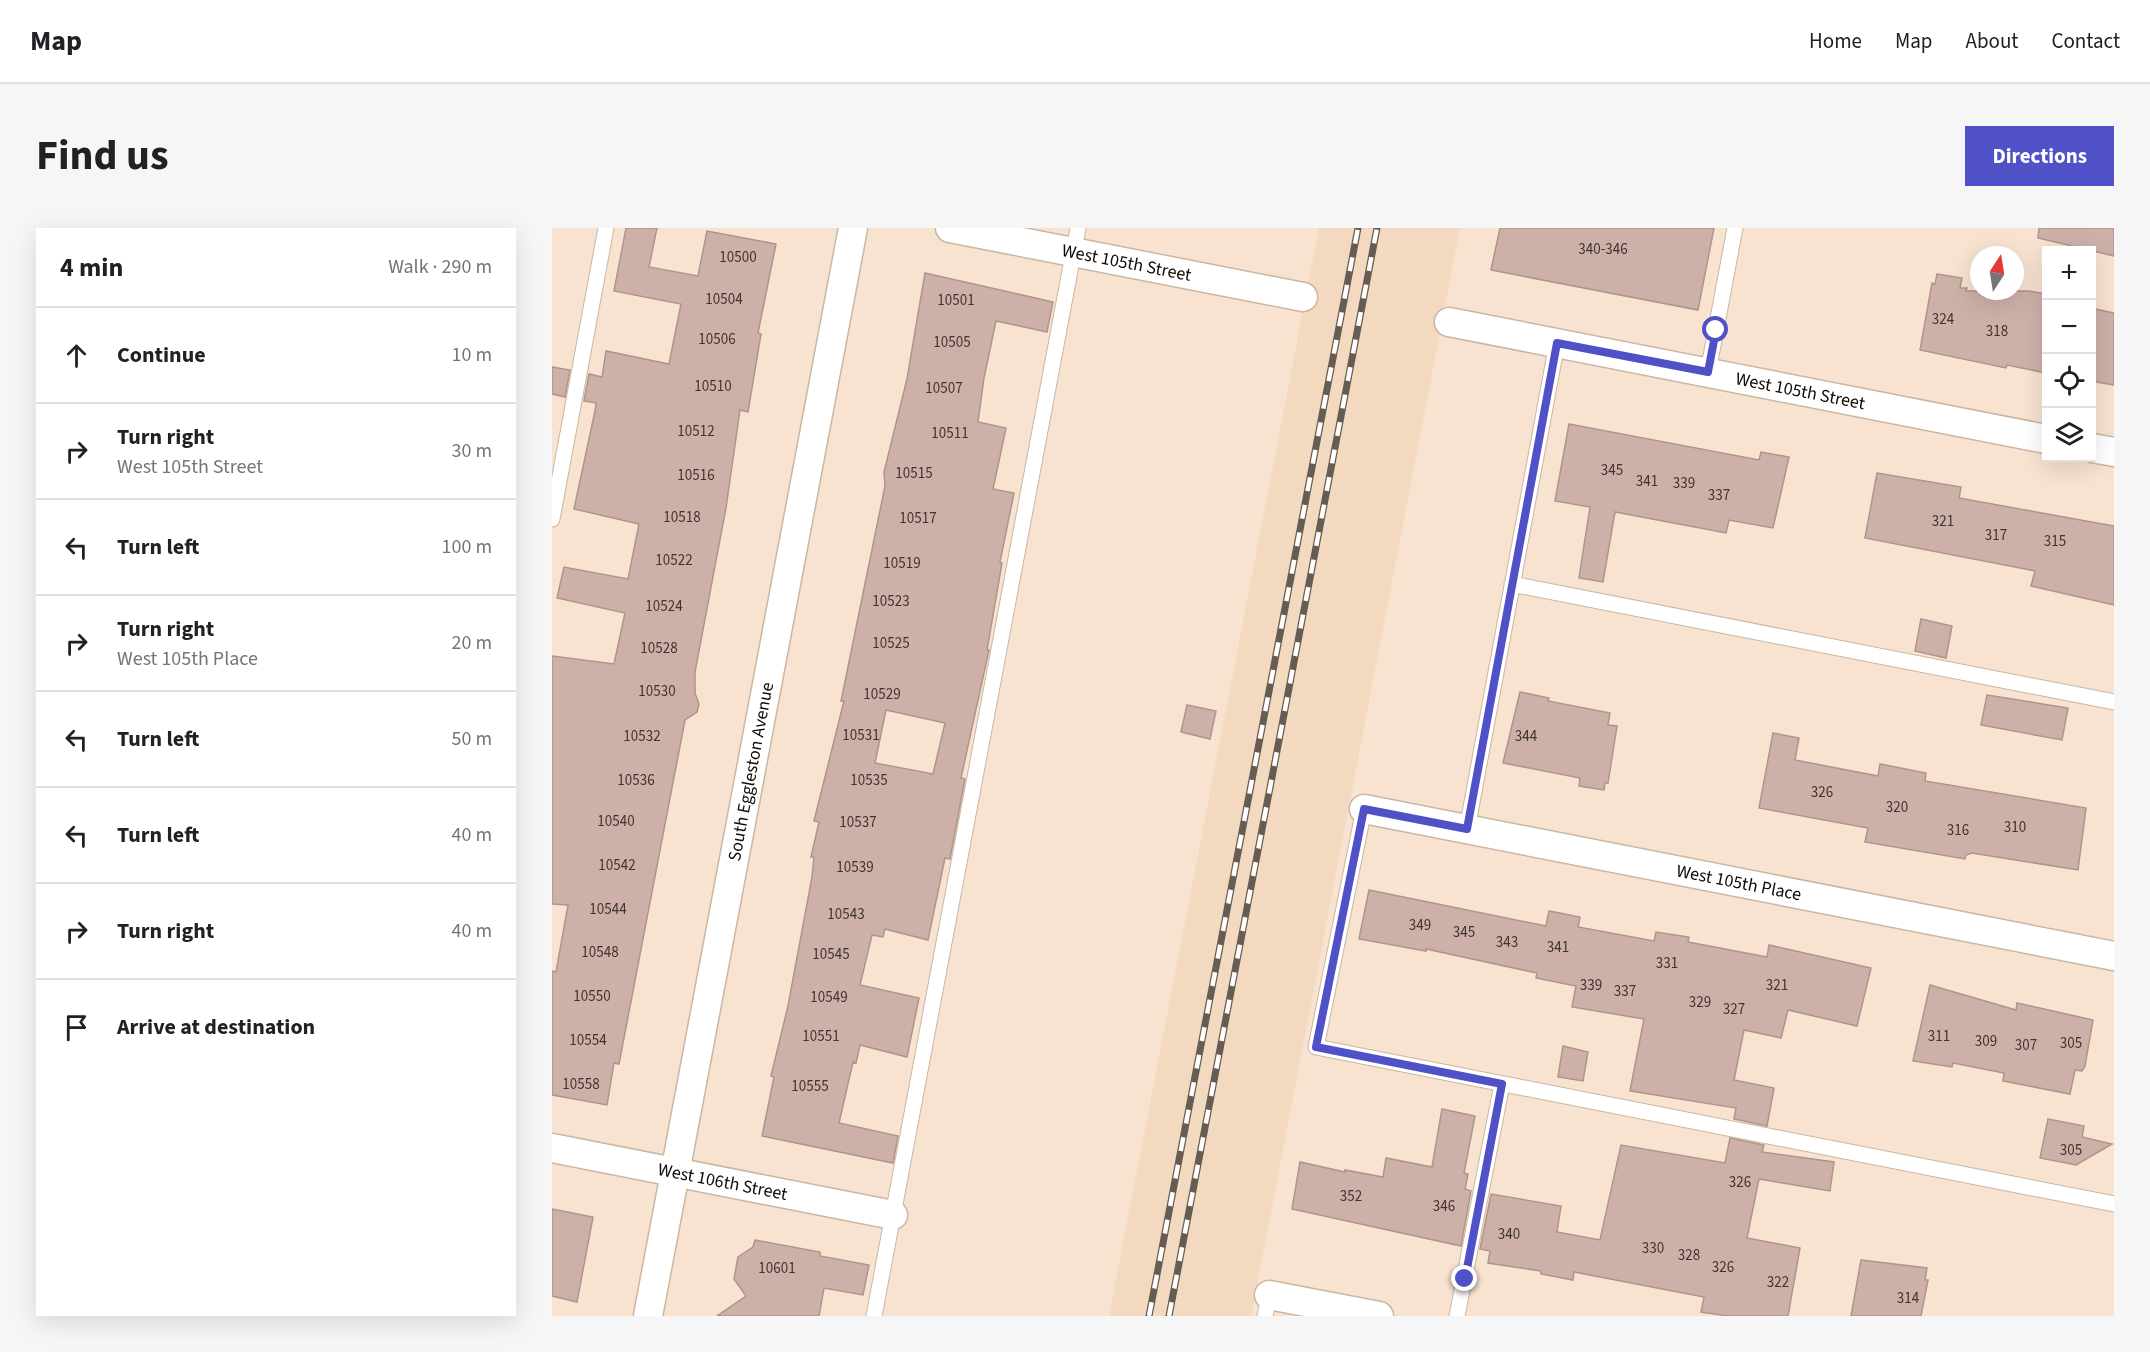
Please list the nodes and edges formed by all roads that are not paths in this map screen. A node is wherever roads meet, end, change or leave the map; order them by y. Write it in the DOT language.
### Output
graph roads {
  1 [pos="606,228"];
  2 [pos="853,228"];
  3 [pos="950,228"];
  4 [pos="1735,228"];
  5 [pos="1076,240"];
  6 [pos="1303,297"];
  7 [pos="1449,322"];
  8 [pos="1557,343"];
  9 [pos="1708,372"];
  10 [pos="2042,438"];
  11 [pos="2096,449"];
  12 [pos="2114,452"];
  13 [pos="552,519"];
  14 [pos="1512,584"];
  15 [pos="2114,702"];
  16 [pos="1364,809"];
  17 [pos="1467,829"];
  18 [pos="2114,956"];
  19 [pos="1502,1084"];
  20 [pos="552,1149"];
  21 [pos="675,1173"];
  22 [pos="2114,1204"];
  23 [pos="893,1215"];
  24 [pos="1267,1305"];
  25 [pos="648,1316"];
  26 [pos="874,1316"];
  27 [pos="1379,1316"];
  28 [pos="1457,1316"];
  1 -- 13 [label="lane"];
  2 -- 21 [label="street, South Eggleston Avenue"];
  3 -- 5 [label="street, West 105th Street"];
  4 -- 9 [label="lane"];
  5 -- 6 [label="street, West 105th Street"];
  5 -- 23 [label="lane"];
  7 -- 8 [label="street, West 105th Street"];
  8 -- 9 [label="street, West 105th Street"];
  8 -- 14 [label="lane"];
  9 -- 10 [label="street, West 105th Street"];
  11 -- 12 [label="street"];
  14 -- 15 [label="lane"];
  14 -- 17 [label="lane"];
  16 -- 17 [label="street, West 105th Place"];
  16 -- 19 [label="lane"];
  17 -- 18 [label="street, West 105th Place"];
  19 -- 22 [label="lane"];
  19 -- 28 [label="lane"];
  20 -- 21 [label="street, West 106th Street"];
  21 -- 23 [label="street, West 106th Street"];
  21 -- 25 [label="street, South Eggleston Avenue"];
  23 -- 26 [label="lane"];
  24 -- 27 [label="street"];
}
